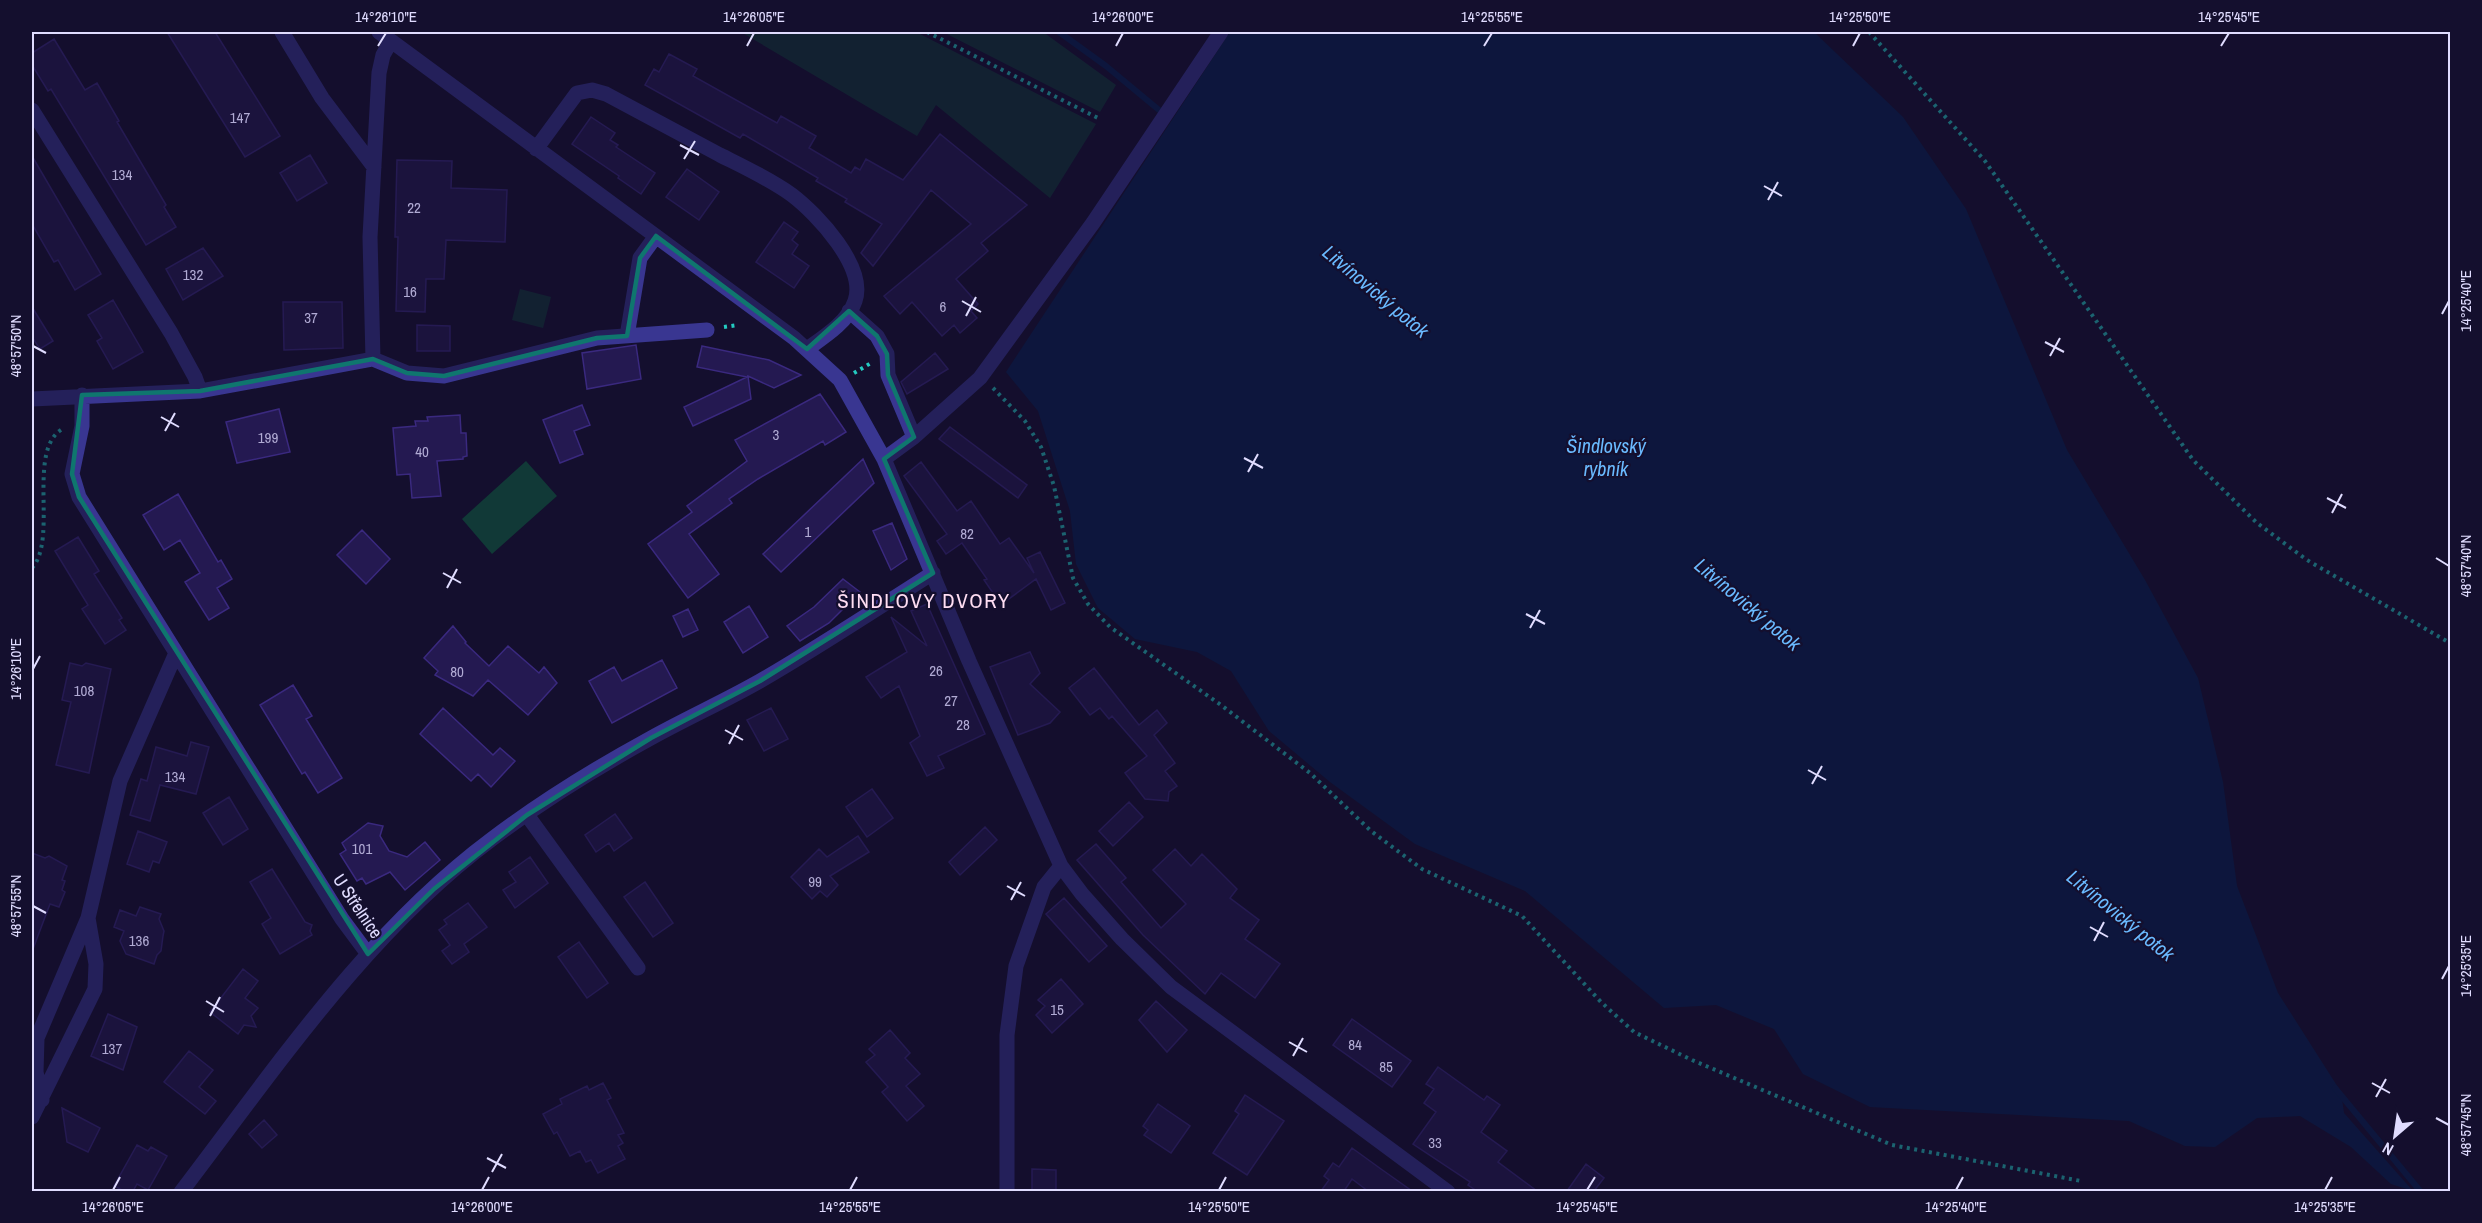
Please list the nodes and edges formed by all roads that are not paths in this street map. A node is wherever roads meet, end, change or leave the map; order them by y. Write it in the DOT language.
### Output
graph roads {
  1 [pos="282,32"];
  2 [pos="1221,32"];
  3 [pos="385,36"];
  4 [pos="32,111"];
  5 [pos="536,149"];
  6 [pos="374,167"];
  7 [pos="656,236"];
  8 [pos="849,311"];
  9 [pos="707,330"];
  10 [pos="627,336"];
  11 [pos="807,349"];
  12 [pos="373,359"];
  13 [pos="200,391"];
  14 [pos="82,395"];
  15 [pos="32,399"];
  16 [pos="914,437"];
  17 [pos="884,459"];
  18 [pos="933,573"];
  19 [pos="176,653"];
  20 [pos="526,815"];
  21 [pos="1061,867"];
  22 [pos="88,918"];
  23 [pos="368,954"];
  24 [pos="638,968"];
  25 [pos="42,1100"];
  26 [pos="32,1117"];
  27 [pos="182,1191"];
  28 [pos="1007,1191"];
  29 [pos="1448,1191"];
  1 -- 6 [label="street"];
  2 -- 16 [label="street"];
  3 -- 5 [label="street"];
  3 -- 6 [label="street"];
  4 -- 13 [label="street"];
  5 -- 7 [label="street"];
  5 -- 8 [label="street"];
  6 -- 12 [label="street"];
  7 -- 10 [label="street"];
  7 -- 11 [label="street"];
  8 -- 11 [label="street"];
  8 -- 16 [label="street"];
  9 -- 10 [label="street"];
  10 -- 12 [label="street"];
  11 -- 17 [label="street"];
  12 -- 13 [label="street"];
  13 -- 14 [label="street"];
  14 -- 15 [label="street"];
  14 -- 19 [label="street, U Střelnice"];
  16 -- 17 [label="street"];
  17 -- 18 [label="street"];
  18 -- 20 [label="street"];
  18 -- 21 [label="street"];
  19 -- 22 [label="street"];
  19 -- 23 [label="street, U Střelnice"];
  20 -- 23 [label="street"];
  20 -- 24 [label="street"];
  21 -- 28 [label="street"];
  21 -- 29 [label="street"];
  22 -- 25 [label="street"];
  22 -- 25 [label="street"];
  23 -- 27 [label="street, U Střelnice"];
  25 -- 26 [label="street"];
}
